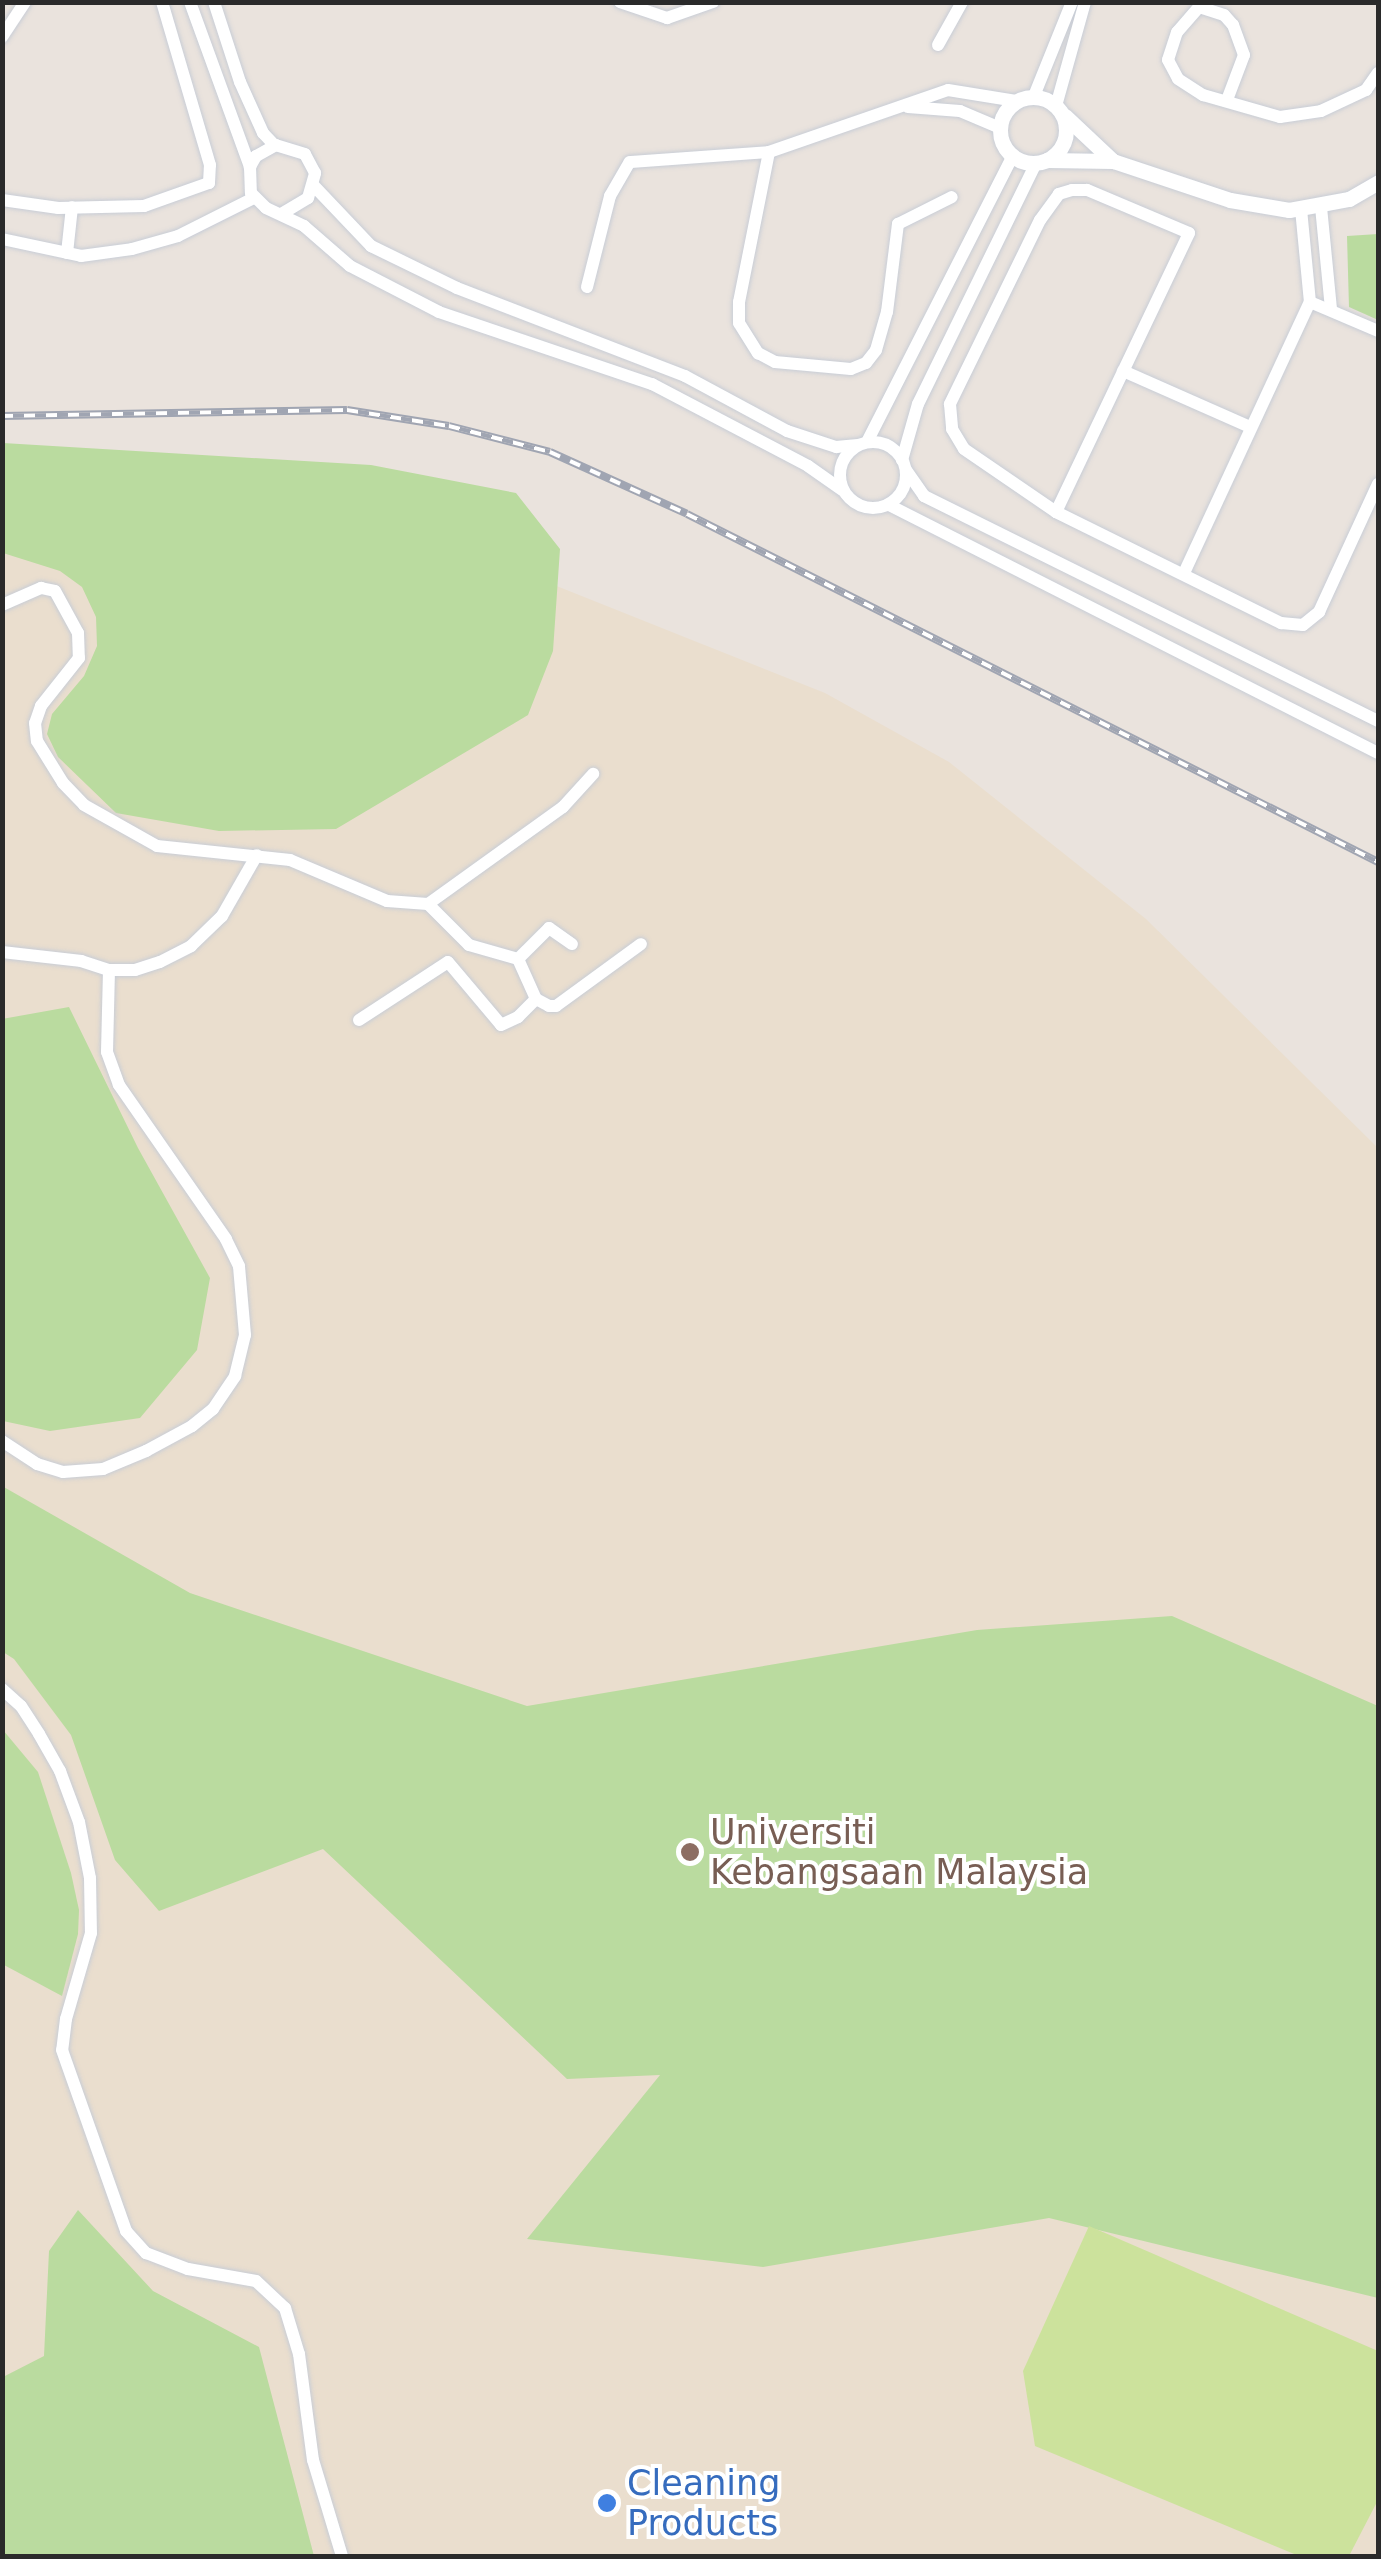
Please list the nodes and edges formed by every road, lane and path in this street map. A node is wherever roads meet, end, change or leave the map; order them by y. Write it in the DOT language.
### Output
graph roads {
  1 [pos="25,2"];
  2 [pos="190,2"];
  3 [pos="214,2"];
  4 [pos="620,2"];
  5 [pos="712,2"];
  6 [pos="962,2"];
  7 [pos="1072,2"];
  8 [pos="1085,2"];
  9 [pos="167,4"];
  10 [pos="2,37"];
  11 [pos="938,45"];
  12 [pos="1378,72"];
  13 [pos="1034,96"];
  14 [pos="1227,100"];
  15 [pos="1016,101"];
  16 [pos="900,106"];
  17 [pos="1060,110"];
  18 [pos="1000,128"];
  19 [pos="274,145"];
  20 [pos="769,152"];
  21 [pos="1013,156"];
  22 [pos="1041,161"];
  23 [pos="1114,161"];
  24 [pos="250,167"];
  25 [pos="1378,182"];
  26 [pos="314,186"];
  27 [pos="952,197"];
  28 [pos="254,198"];
  29 [pos="2,200"];
  30 [pos="1321,207"];
  31 [pos="72,208"];
  32 [pos="1301,209"];
  33 [pos="283,213"];
  34 [pos="2,238"];
  35 [pos="67,253"];
  36 [pos="588,288"];
  37 [pos="1310,302"];
  38 [pos="1331,309"];
  39 [pos="1378,331"];
  40 [pos="1123,372"];
  41 [pos="1250,427"];
  42 [pos="863,443"];
  43 [pos="904,465"];
  44 [pos="1378,484"];
  45 [pos="842,490"];
  46 [pos="888,504"];
  47 [pos="1056,512"];
  48 [pos="1184,573"];
  49 [pos="2,605"];
  50 [pos="1378,720"];
  51 [pos="1378,753"];
  52 [pos="593,774"];
  53 [pos="257,855"];
  54 [pos="428,904"];
  55 [pos="572,944"];
  56 [pos="641,944"];
  57 [pos="2,952"];
  58 [pos="518,959"];
  59 [pos="110,970"];
  60 [pos="536,998"];
  61 [pos="360,1020"];
  62 [pos="2,1441"];
  63 [pos="2,1689"];
  64 [pos="342,2556"];
  1 -- 10 [label="street"];
  2 -- 24 [label="street"];
  3 -- 19 [label="street"];
  4 -- 5 [label="street"];
  6 -- 11 [label="street"];
  7 -- 13 [label="street"];
  8 -- 17 [label="street"];
  9 -- 31 [label="street"];
  12 -- 14 [label="street"];
  13 -- 15 [label="street"];
  13 -- 17 [label="street"];
  14 -- 14 [label="street"];
  15 -- 16 [label="street"];
  15 -- 18 [label="street"];
  16 -- 18 [label="street"];
  16 -- 20 [label="street"];
  17 -- 22 [label="street"];
  17 -- 23 [label="street"];
  18 -- 21 [label="street"];
  19 -- 24 [label="street"];
  19 -- 26 [label="street"];
  20 -- 27 [label="street"];
  20 -- 36 [label="street"];
  21 -- 22 [label="street"];
  21 -- 42 [label="street"];
  22 -- 23 [label="street"];
  22 -- 43 [label="street"];
  23 -- 32 [label="street"];
  24 -- 28 [label="street"];
  25 -- 30 [label="street"];
  26 -- 33 [label="street"];
  26 -- 42 [label="street"];
  28 -- 33 [label="street"];
  28 -- 35 [label="street"];
  29 -- 31 [label="street"];
  30 -- 32 [label="street"];
  30 -- 38 [label="street"];
  31 -- 35 [label="street"];
  32 -- 37 [label="street"];
  33 -- 45 [label="street"];
  34 -- 35 [label="street"];
  37 -- 38 [label="street"];
  37 -- 41 [label="street"];
  38 -- 39 [label="street"];
  40 -- 41 [label="street"];
  40 -- 47 [label="street"];
  40 -- 47 [label="street"];
  41 -- 48 [label="street"];
  42 -- 43 [label="street"];
  42 -- 45 [label="street"];
  43 -- 46 [label="street"];
  43 -- 50 [label="street"];
  44 -- 48 [label="street"];
  45 -- 46 [label="street"];
  46 -- 51 [label="street"];
  47 -- 48 [label="street"];
  49 -- 53 [label="street"];
  52 -- 54 [label="street"];
  53 -- 54 [label="street"];
  53 -- 59 [label="street"];
  54 -- 58 [label="street"];
  55 -- 58 [label="street"];
  56 -- 60 [label="street"];
  57 -- 59 [label="street"];
  58 -- 60 [label="street"];
  59 -- 62 [label="street"];
  60 -- 61 [label="street"];
  63 -- 64 [label="street"];
}
